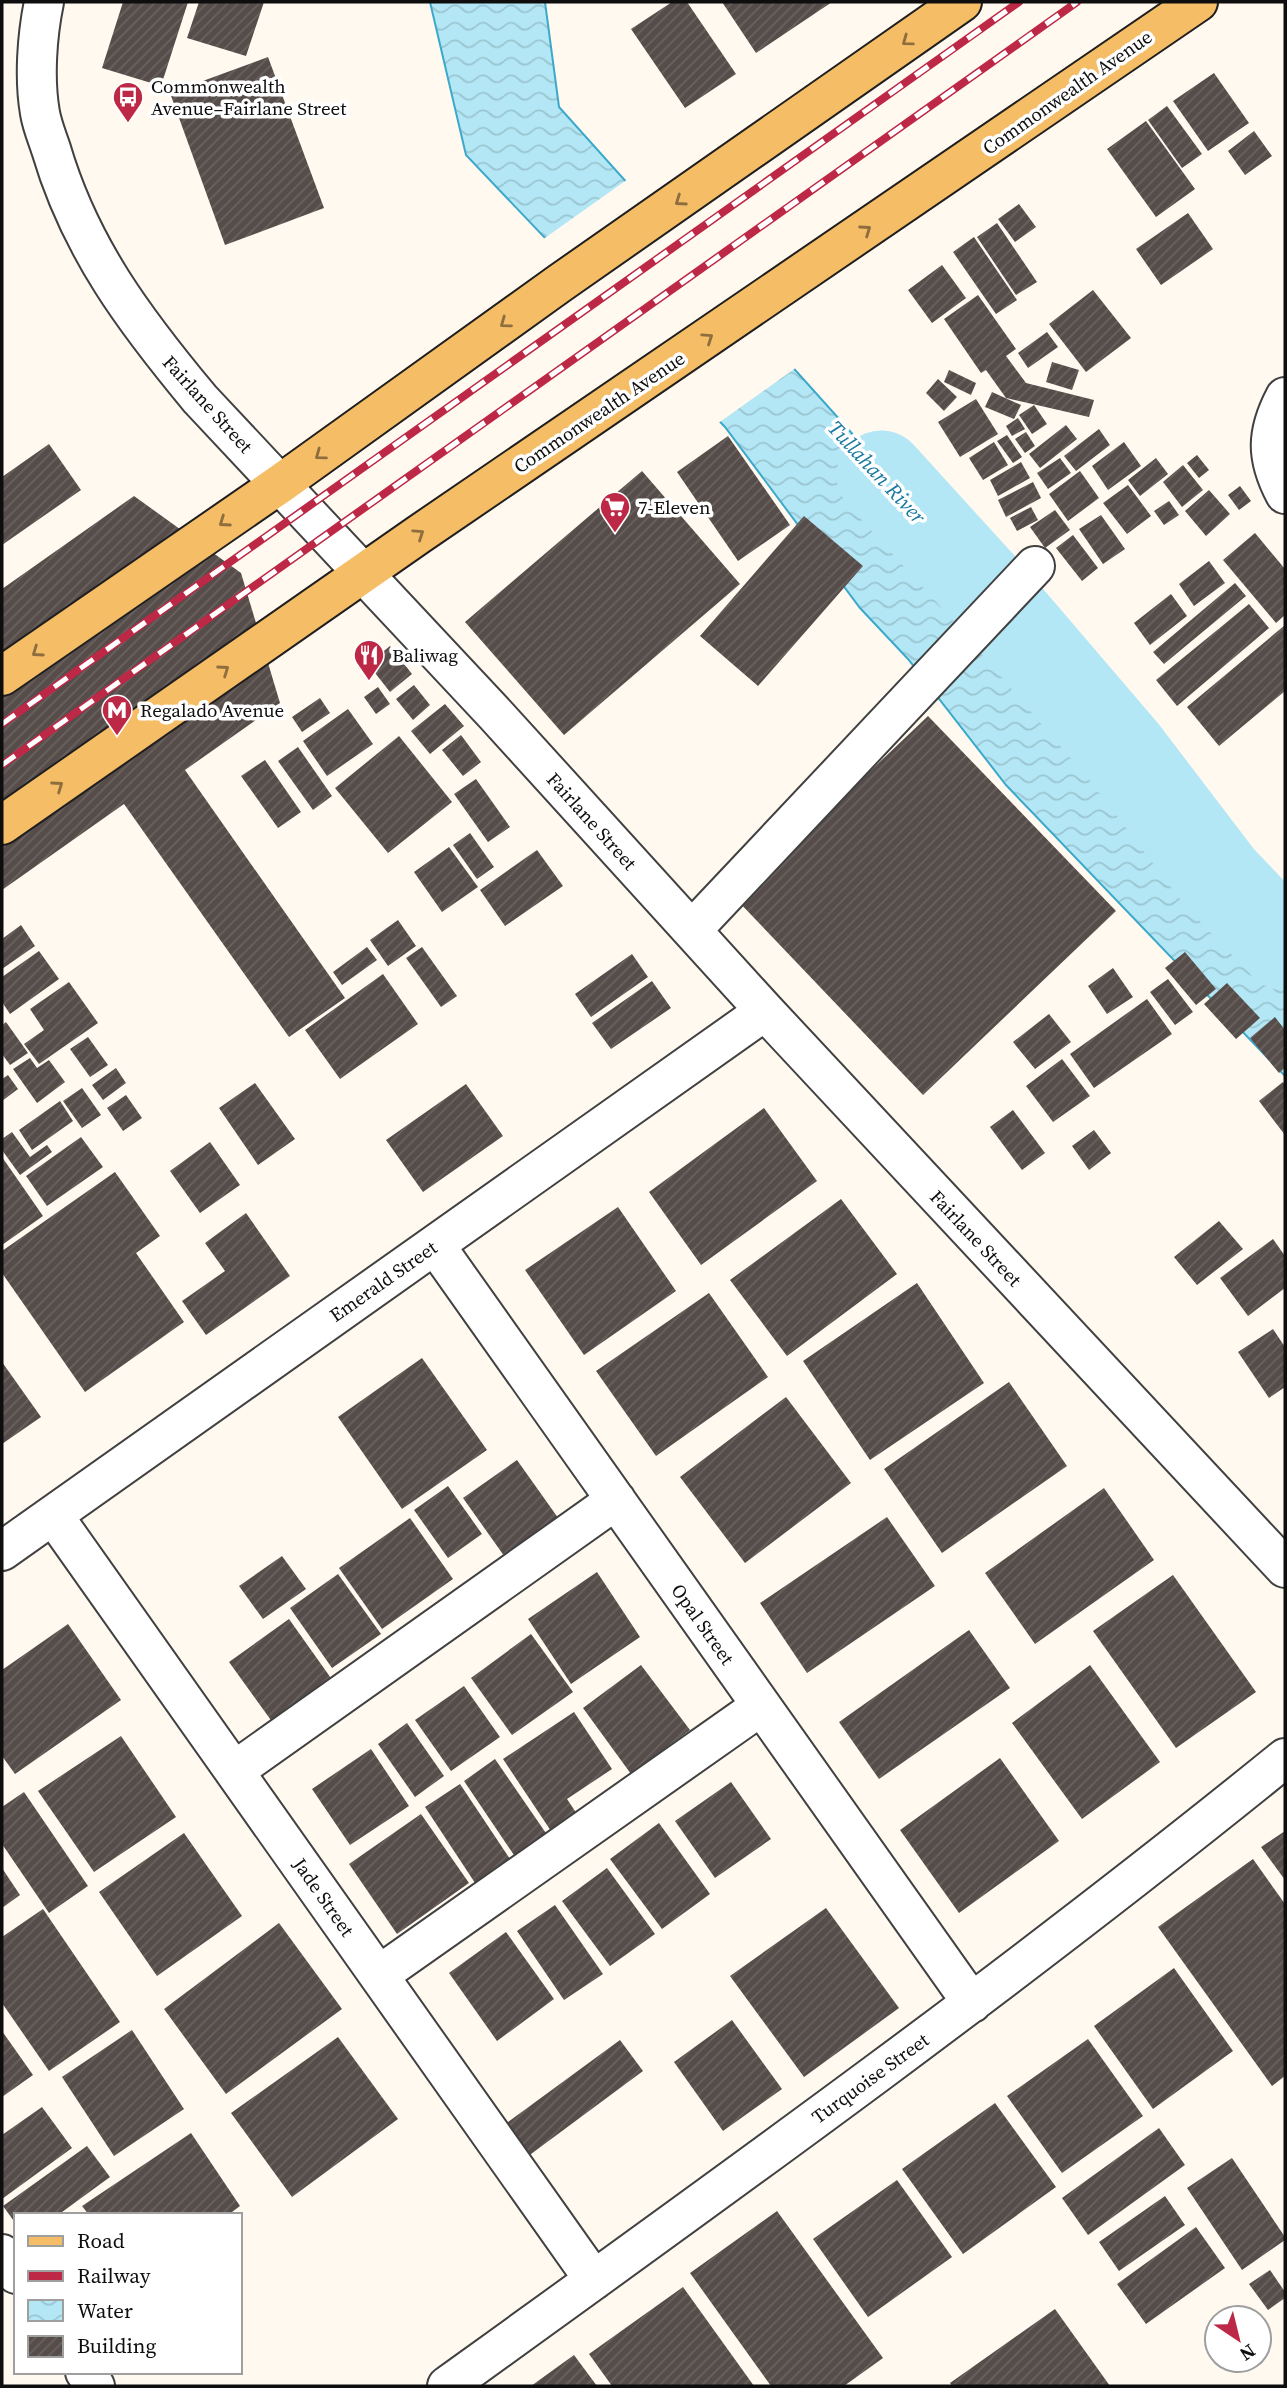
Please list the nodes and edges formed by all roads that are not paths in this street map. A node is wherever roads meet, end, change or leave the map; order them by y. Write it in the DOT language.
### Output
graph roads {
  1 [pos="44,2"];
  2 [pos="962,2"];
  3 [pos="1198,2"];
  4 [pos="1285,397"];
  5 [pos="280,484"];
  6 [pos="1285,494"];
  7 [pos="1035,566"];
  8 [pos="363,573"];
  9 [pos="2,676"];
  10 [pos="2,825"];
  11 [pos="692,930"];
  12 [pos="765,1011"];
  13 [pos="435,1245"];
  14 [pos="616,1500"];
  15 [pos="53,1515"];
  16 [pos="2,1551"];
  17 [pos="1285,1568"];
  18 [pos="761,1706"];
  19 [pos="1285,1758"];
  20 [pos="234,1771"];
  21 [pos="379,1975"];
  22 [pos="972,2003"];
  23 [pos="2,2254"];
  24 [pos="14,2271"];
  25 [pos="594,2280"];
  26 [pos="447,2386"];
  1 -- 5 [label="street, Fairlane Street"];
  2 -- 5 [label="main road, one-way"];
  8 -- 3 [label="main road, Commonwealth Avenue, one-way"];
  4 -- 6 [label="street"];
  5 -- 8 [label="street, Fairlane Street"];
  5 -- 9 [label="main road, one-way"];
  7 -- 11 [label="street"];
  10 -- 8 [label="main road, Commonwealth Avenue, one-way"];
  8 -- 11 [label="street, Fairlane Street"];
  11 -- 12 [label="street, Fairlane Street"];
  12 -- 13 [label="street, Emerald Street"];
  12 -- 17 [label="street, Fairlane Street"];
  13 -- 14 [label="street, Opal Street"];
  13 -- 15 [label="street, Emerald Street"];
  14 -- 18 [label="street, Opal Street"];
  14 -- 20 [label="street"];
  15 -- 16 [label="street, Emerald Street"];
  15 -- 20 [label="street, Jade Street"];
  18 -- 21 [label="street"];
  18 -- 22 [label="street, Opal Street"];
  19 -- 22 [label="street, Turquoise Street"];
  20 -- 21 [label="street, Jade Street"];
  21 -- 25 [label="street, Jade Street"];
  22 -- 25 [label="street, Turquoise Street"];
  23 -- 24 [label="street"];
  25 -- 26 [label="street, Turquoise Street"];
}
